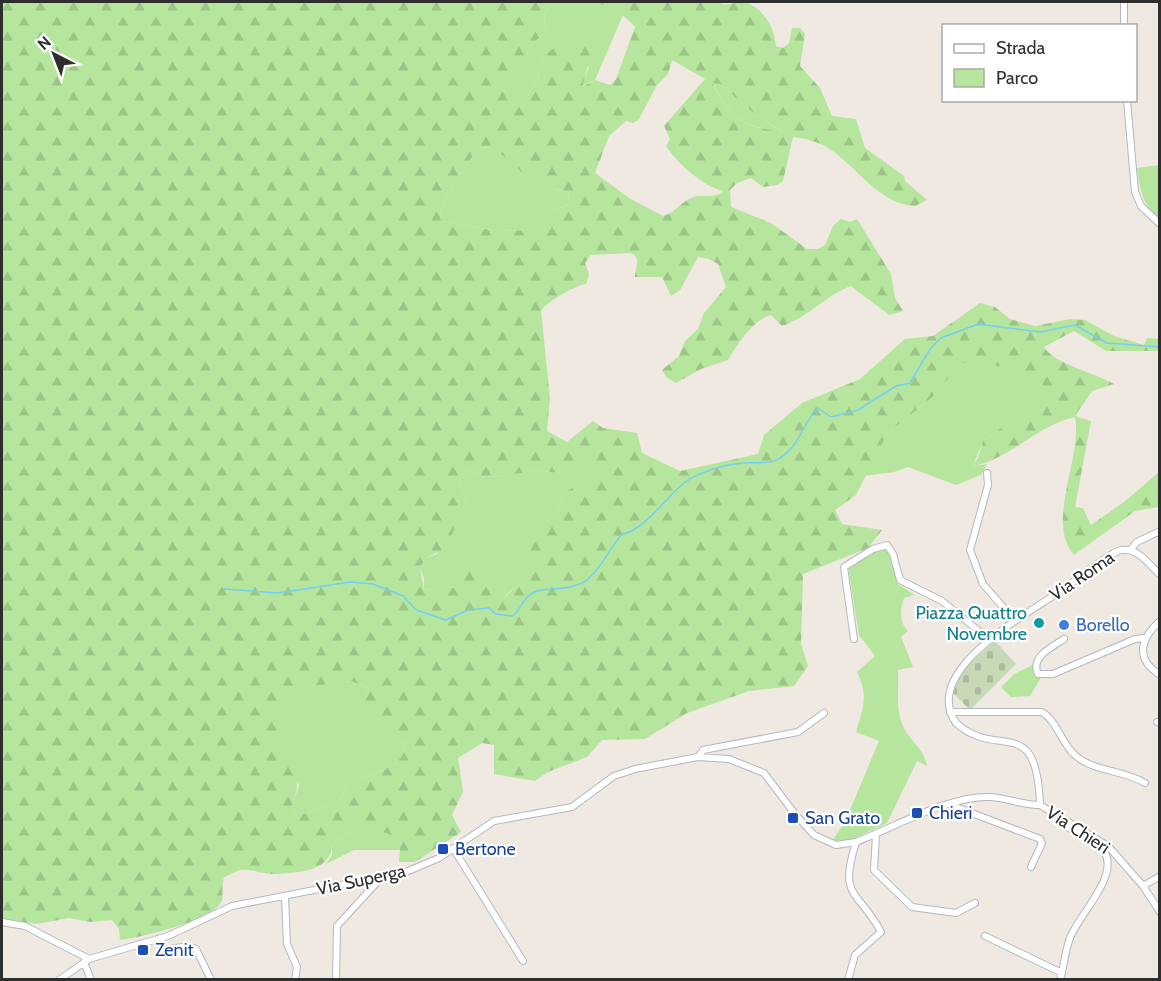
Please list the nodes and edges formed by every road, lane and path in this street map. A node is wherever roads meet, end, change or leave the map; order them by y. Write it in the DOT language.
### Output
graph roads {
  1 [pos="1124,2"];
  2 [pos="1124,24"];
  3 [pos="1127,102"];
  4 [pos="1160,224"];
  5 [pos="987,473"];
  6 [pos="1160,531"];
  7 [pos="1131,549"];
  8 [pos="1160,575"];
  9 [pos="1015,621"];
  10 [pos="1160,621"];
  11 [pos="1144,638"];
  12 [pos="855,639"];
  13 [pos="1064,639"];
  14 [pos="990,640"];
  15 [pos="1160,675"];
  16 [pos="950,712"];
  17 [pos="824,713"];
  18 [pos="698,757"];
  19 [pos="1145,783"];
  20 [pos="950,805"];
  21 [pos="1040,805"];
  22 [pos="1059,816"];
  23 [pos="876,834"];
  24 [pos="856,842"];
  25 [pos="453,848"];
  26 [pos="1031,862"];
  27 [pos="1160,876"];
  28 [pos="381,878"];
  29 [pos="1143,886"];
  30 [pos="285,896"];
  31 [pos="975,903"];
  32 [pos="1160,912"];
  33 [pos="2,922"];
  34 [pos="985,936"];
  35 [pos="171,949"];
  36 [pos="86,960"];
  37 [pos="523,961"];
  38 [pos="1061,976"];
  39 [pos="59,980"];
  40 [pos="91,980"];
  41 [pos="211,980"];
  42 [pos="295,980"];
  43 [pos="336,980"];
  44 [pos="848,980"];
  1 -- 2 [label="street"];
  3 -- 4 [label="street"];
  5 -- 9 [label="street"];
  6 -- 7 [label="street"];
  7 -- 8 [label="street, Via Roma"];
  7 -- 9 [label="street, Via Roma"];
  9 -- 14 [label="street, Via Roma"];
  10 -- 11 [label="street"];
  11 -- 13 [label="street"];
  11 -- 15 [label="street"];
  12 -- 14 [label="street"];
  14 -- 16 [label="street, Via Roma"];
  16 -- 19 [label="street"];
  16 -- 21 [label="street"];
  17 -- 18 [label="street"];
  18 -- 24 [label="street, Via Superga"];
  18 -- 25 [label="street, Via Superga"];
  20 -- 21 [label="street, Via Superga"];
  20 -- 23 [label="street, Via Superga"];
  20 -- 26 [label="street"];
  21 -- 22 [label="street, Via Chieri"];
  22 -- 29 [label="street, Via Chieri"];
  22 -- 38 [label="street"];
  23 -- 24 [label="street, Via Superga"];
  23 -- 31 [label="street"];
  24 -- 44 [label="street"];
  25 -- 28 [label="street, Via Superga"];
  25 -- 37 [label="street"];
  27 -- 29 [label="street"];
  28 -- 30 [label="street, Via Superga"];
  28 -- 43 [label="street"];
  29 -- 32 [label="street, Via Chieri"];
  30 -- 36 [label="street, Via Superga"];
  30 -- 42 [label="street"];
  33 -- 36 [label="street"];
  34 -- 38 [label="street"];
  35 -- 41 [label="street"];
  36 -- 39 [label="street, Via Superga"];
  36 -- 40 [label="street"];
}
